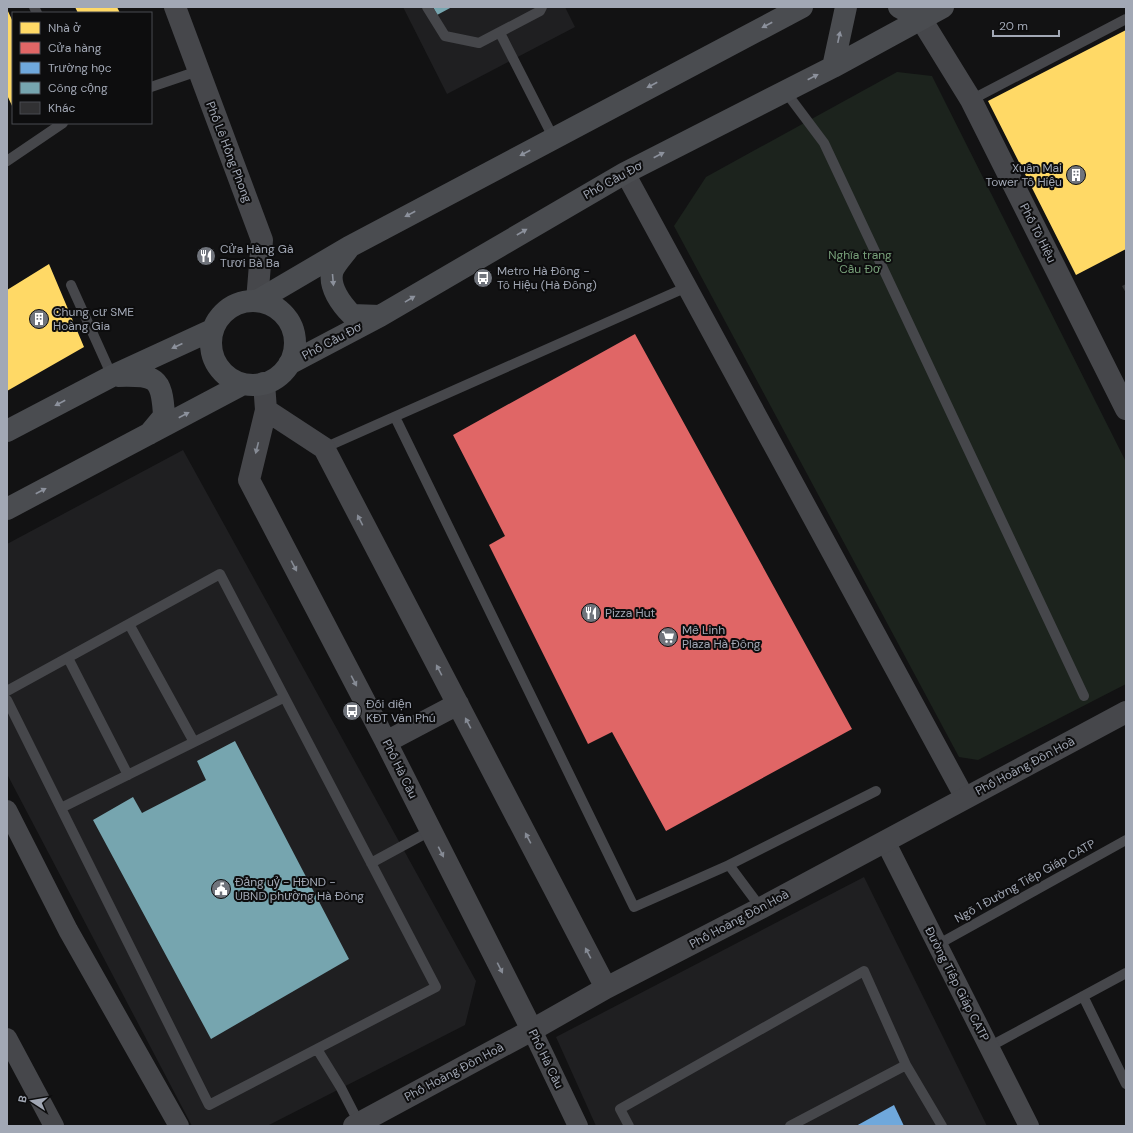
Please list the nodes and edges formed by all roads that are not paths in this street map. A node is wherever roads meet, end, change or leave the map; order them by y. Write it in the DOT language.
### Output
graph roads {
  1 [pos="175,7"];
  2 [pos="427,7"];
  3 [pos="542,7"];
  4 [pos="802,7"];
  5 [pos="846,7"];
  6 [pos="899,7"];
  7 [pos="943,7"];
  8 [pos="921,13"];
  9 [pos="1126,19"];
  10 [pos="500,33"];
  11 [pos="833,67"];
  12 [pos="198,71"];
  13 [pos="152,87"];
  14 [pos="785,92"];
  15 [pos="971,100"];
  16 [pos="61,124"];
  17 [pos="553,137"];
  18 [pos="7,160"];
  19 [pos="625,173"];
  20 [pos="349,247"];
  21 [pos="71,285"];
  22 [pos="687,287"];
  23 [pos="257,301"];
  24 [pos="380,316"];
  25 [pos="212,330"];
  26 [pos="289,364"];
  27 [pos="112,376"];
  28 [pos="253,384"];
  29 [pos="1126,409"];
  30 [pos="266,410"];
  31 [pos="395,417"];
  32 [pos="7,431"];
  33 [pos="149,434"];
  34 [pos="324,448"];
  35 [pos="7,509"];
  36 [pos="129,624"];
  37 [pos="68,658"];
  38 [pos="7,690"];
  39 [pos="1084,696"];
  40 [pos="283,698"];
  41 [pos="7,700"];
  42 [pos="458,704"];
  43 [pos="1126,712"];
  44 [pos="194,742"];
  45 [pos="386,742"];
  46 [pos="128,775"];
  47 [pos="876,791"];
  48 [pos="965,798"];
  49 [pos="61,808"];
  50 [pos="7,810"];
  51 [pos="430,831"];
  52 [pos="1126,840"];
  53 [pos="885,841"];
  54 [pos="371,863"];
  55 [pos="729,865"];
  56 [pos="761,908"];
  57 [pos="937,945"];
  58 [pos="1126,973"];
  59 [pos="606,988"];
  60 [pos="1083,996"];
  61 [pos="532,1030"];
  62 [pos="7,1038"];
  63 [pos="989,1047"];
  64 [pos="316,1050"];
  65 [pos="906,1065"];
  66 [pos="1126,1084"];
  67 [pos="356,1124"];
  68 [pos="54,1126"];
  69 [pos="179,1126"];
  70 [pos="578,1126"];
  71 [pos="629,1126"];
  72 [pos="790,1126"];
  73 [pos="942,1126"];
  74 [pos="1029,1126"];
  1 -- 12 [label="street, Phố Lê Hồng Phong"];
  2 -- 10 [label="lane"];
  3 -- 10 [label="lane"];
  4 -- 17 [label="main road, one-way"];
  11 -- 5 [label="main road, one-way"];
  6 -- 8 [label="main road, Phố Tô Hiệu"];
  7 -- 8 [label="main road, Phố Cầu Đơ"];
  8 -- 11 [label="main road, Phố Cầu Đơ"];
  8 -- 15 [label="street, Phố Tô Hiệu"];
  9 -- 15 [label="lane"];
  10 -- 17 [label="lane"];
  14 -- 11 [label="main road, Phố Cầu Đơ, one-way"];
  12 -- 13 [label="lane"];
  12 -- 23 [label="street, Phố Lê Hồng Phong"];
  19 -- 14 [label="main road, Phố Cầu Đơ, one-way"];
  14 -- 39 [label="lane"];
  15 -- 29 [label="street, Phố Tô Hiệu"];
  16 -- 18 [label="lane"];
  17 -- 20 [label="main road, one-way"];
  19 -- 22 [label="street"];
  24 -- 19 [label="main road, Phố Cầu Đơ, one-way"];
  20 -- 23 [label="main road"];
  20 -- 24 [label="main road, one-way"];
  21 -- 27 [label="lane"];
  22 -- 31 [label="lane"];
  22 -- 48 [label="street"];
  23 -- 25 [label="main road"];
  23 -- 26 [label="main road"];
  24 -- 26 [label="main road, Phố Cầu Đơ"];
  25 -- 27 [label="main road, one-way"];
  25 -- 28 [label="main road"];
  26 -- 28 [label="main road"];
  27 -- 32 [label="main road, one-way"];
  27 -- 33 [label="main road"];
  28 -- 30 [label="street, Phố Hà Cầu"];
  33 -- 28 [label="main road, one-way"];
  30 -- 34 [label="street"];
  30 -- 45 [label="street, Phố Hà Cầu, one-way"];
  31 -- 34 [label="lane"];
  31 -- 55 [label="lane"];
  35 -- 33 [label="main road, one-way"];
  42 -- 34 [label="street, one-way"];
  36 -- 37 [label="lane"];
  36 -- 40 [label="lane"];
  36 -- 44 [label="lane"];
  37 -- 38 [label="lane"];
  37 -- 46 [label="lane"];
  40 -- 44 [label="lane"];
  40 -- 54 [label="lane"];
  41 -- 49 [label="lane"];
  42 -- 45 [label="street"];
  59 -- 42 [label="street, one-way"];
  43 -- 48 [label="street, Phố Hoàng Đôn Hoà"];
  44 -- 46 [label="lane"];
  45 -- 51 [label="street, Phố Hà Cầu"];
  46 -- 49 [label="lane"];
  47 -- 55 [label="lane"];
  48 -- 53 [label="street, Phố Hoàng Đôn Hoà"];
  49 -- 64 [label="lane"];
  50 -- 69 [label="street"];
  51 -- 54 [label="lane"];
  51 -- 61 [label="street, Phố Hà Cầu, one-way"];
  52 -- 57 [label="lane, Ngõ 1 Đường Tiếp Giáp CATP"];
  53 -- 56 [label="street, Phố Hoàng Đôn Hoà"];
  53 -- 57 [label="street, Đường Tiếp Giáp CATP"];
  54 -- 64 [label="lane"];
  55 -- 56 [label="lane"];
  56 -- 59 [label="street, Phố Hoàng Đôn Hoà"];
  57 -- 63 [label="street, Đường Tiếp Giáp CATP"];
  58 -- 60 [label="lane"];
  59 -- 61 [label="street, Phố Hoàng Đôn Hoà"];
  60 -- 63 [label="lane"];
  60 -- 66 [label="lane"];
  61 -- 67 [label="street, Phố Hoàng Đôn Hoà"];
  61 -- 70 [label="street, Phố Hà Cầu"];
  62 -- 68 [label="street"];
  63 -- 74 [label="street, Đường Tiếp Giáp CATP"];
  64 -- 67 [label="lane"];
  65 -- 71 [label="lane"];
  65 -- 72 [label="lane"];
  65 -- 73 [label="lane"];
}
